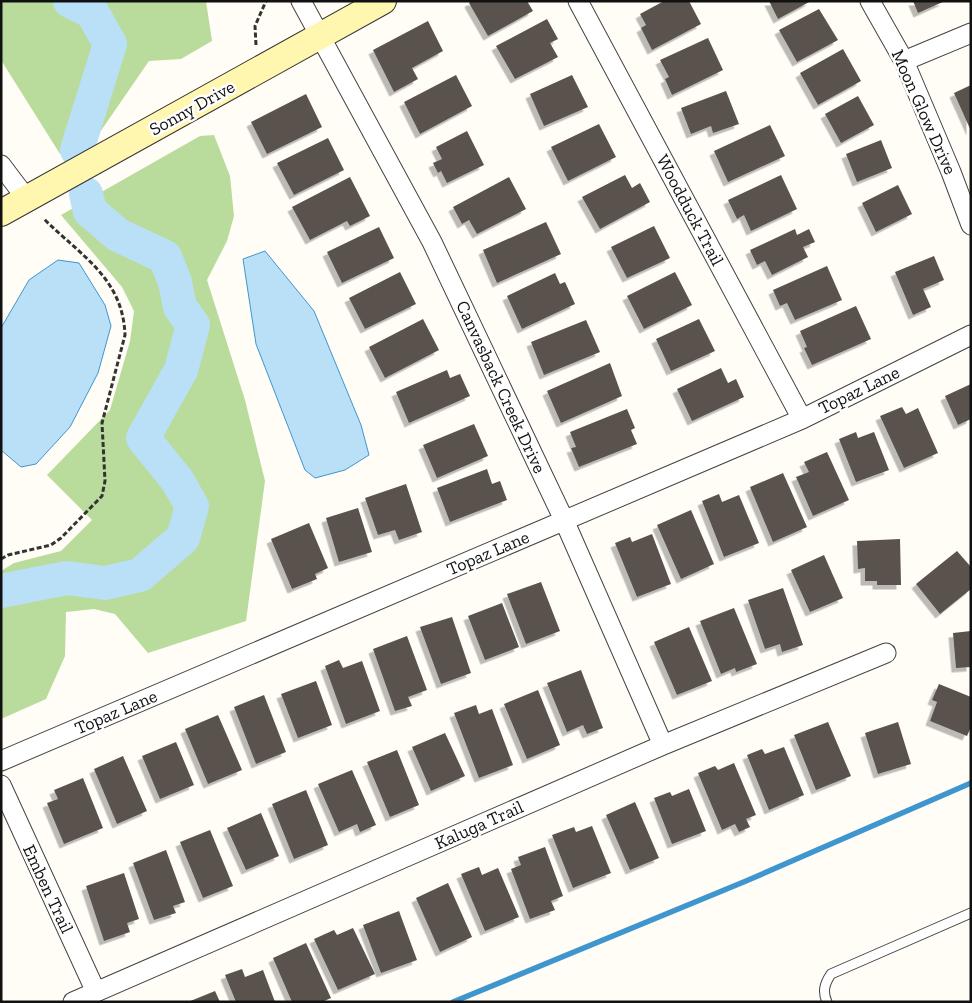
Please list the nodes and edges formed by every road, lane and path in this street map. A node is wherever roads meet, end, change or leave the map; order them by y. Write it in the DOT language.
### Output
graph roads {
  1 [pos="266,1"];
  2 [pos="301,1"];
  3 [pos="383,1"];
  4 [pos="578,1"];
  5 [pos="870,1"];
  6 [pos="971,33"];
  7 [pos="321,37"];
  8 [pos="256,45"];
  9 [pos="904,60"];
  10 [pos="1,165"];
  11 [pos="26,198"];
  12 [pos="1,213"];
  13 [pos="44,219"];
  14 [pos="971,225"];
  15 [pos="971,335"];
  16 [pos="802,419"];
  17 [pos="564,520"];
  18 [pos="1,558"];
  19 [pos="886,653"];
  20 [pos="663,745"];
  21 [pos="1,761"];
  22 [pos="1,785"];
  23 [pos="971,913"];
  24 [pos="96,992"];
  25 [pos="73,1002"];
  26 [pos="827,1002"];
  1 -- 8 [label="path"];
  2 -- 7 [label="street, Canvasback Creek Drive"];
  3 -- 7 [label="street, Sonny Drive"];
  4 -- 16 [label="street, Woodduck Trail"];
  5 -- 9 [label="street, Moon Glow Drive"];
  6 -- 9 [label="street"];
  7 -- 11 [label="street, Sonny Drive"];
  7 -- 17 [label="street, Canvasback Creek Drive"];
  9 -- 14 [label="street, Moon Glow Drive"];
  10 -- 11 [label="street"];
  11 -- 12 [label="street, Sonny Drive"];
  13 -- 18 [label="path"];
  15 -- 16 [label="street, Topaz Lane"];
  16 -- 17 [label="street, Topaz Lane"];
  17 -- 20 [label="street, Canvasback Creek Drive"];
  17 -- 21 [label="street, Topaz Lane"];
  19 -- 20 [label="street, Kaluga Trail"];
  20 -- 24 [label="street, Kaluga Trail"];
  22 -- 24 [label="street, Emben Trail"];
  23 -- 26 [label="lane"];
  24 -- 25 [label="street, Kaluga Trail"];
}
